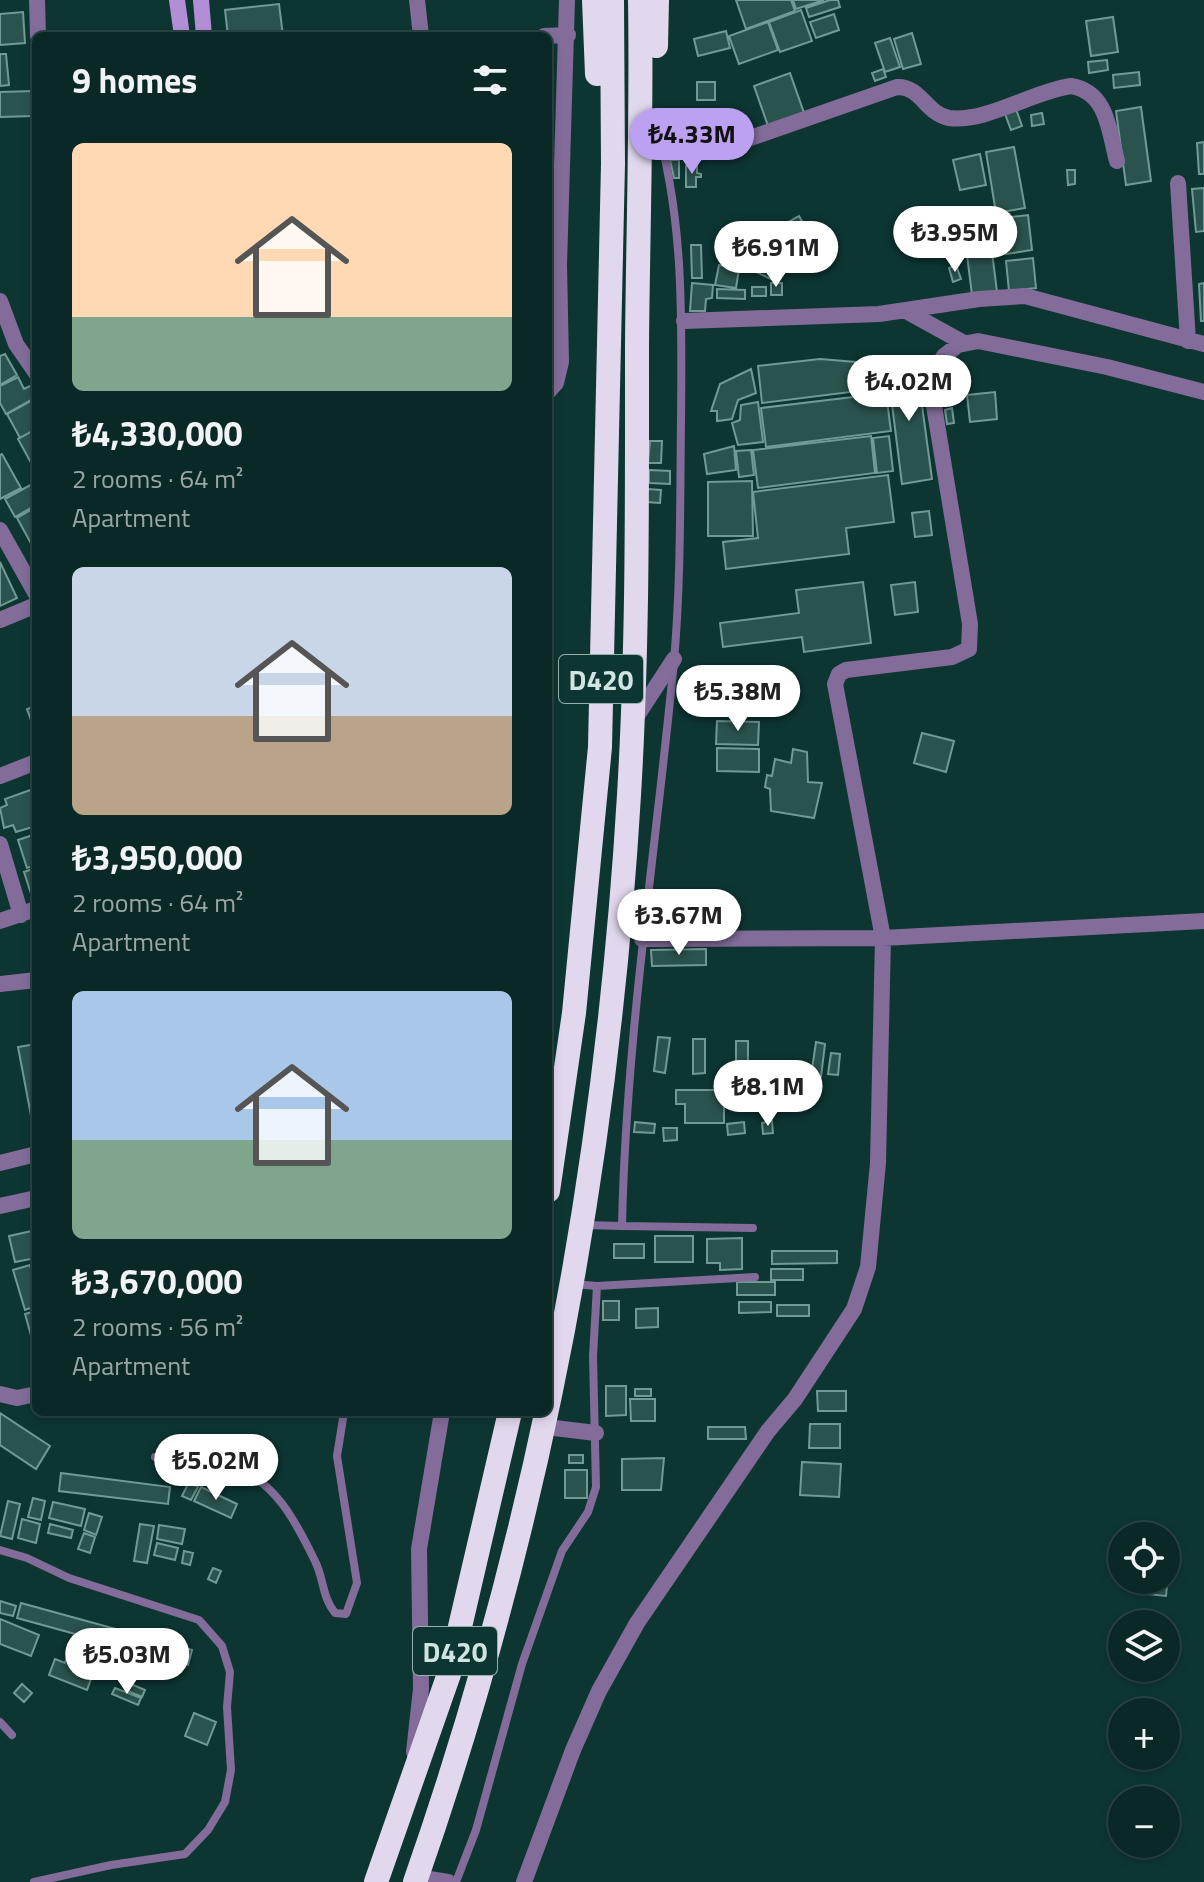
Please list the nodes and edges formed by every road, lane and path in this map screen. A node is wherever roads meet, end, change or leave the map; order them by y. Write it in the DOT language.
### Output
graph roads {
  1 [pos="37,0"];
  2 [pos="177,0"];
  3 [pos="201,0"];
  4 [pos="417,0"];
  5 [pos="567,0"];
  6 [pos="594,0"];
  7 [pos="612,0"];
  8 [pos="640,0"];
  9 [pos="657,0"];
  10 [pos="38,32"];
  11 [pos="181,32"];
  12 [pos="204,32"];
  13 [pos="421,32"];
  14 [pos="568,35"];
  15 [pos="552,36"];
  16 [pos="654,115"];
  17 [pos="557,150"];
  18 [pos="664,150"];
  19 [pos="1117,161"];
  20 [pos="613,164"];
  21 [pos="639,179"];
  22 [pos="1178,183"];
  23 [pos="554,266"];
  24 [pos="0,301"];
  25 [pos="906,311"];
  26 [pos="684,321"];
  27 [pos="1196,342"];
  28 [pos="964,343"];
  29 [pos="32,367"];
  30 [pos="552,388"];
  31 [pos="1204,392"];
  32 [pos="0,530"];
  33 [pos="32,587"];
  34 [pos="32,607"];
  35 [pos="0,620"];
  36 [pos="674,659"];
  37 [pos="632,724"];
  38 [pos="32,764"];
  39 [pos="0,776"];
  40 [pos="0,844"];
  41 [pos="28,912"];
  42 [pos="0,921"];
  43 [pos="1204,921"];
  44 [pos="883,938"];
  45 [pos="642,939"];
  46 [pos="32,980"];
  47 [pos="0,984"];
  48 [pos="32,1155"];
  49 [pos="0,1163"];
  50 [pos="552,1164"];
  51 [pos="32,1199"];
  52 [pos="0,1206"];
  53 [pos="582,1224"];
  54 [pos="622,1226"];
  55 [pos="753,1228"];
  56 [pos="755,1277"];
  57 [pos="572,1284"];
  58 [pos="597,1286"];
  59 [pos="0,1394"];
  60 [pos="552,1394"];
  61 [pos="32,1395"];
  62 [pos="343,1416"];
  63 [pos="441,1416"];
  64 [pos="509,1416"];
  65 [pos="548,1416"];
  66 [pos="546,1427"];
  67 [pos="596,1433"];
  68 [pos="155,1457"];
  69 [pos="0,1550"];
  70 [pos="0,1722"];
  71 [pos="12,1735"];
  72 [pos="409,1790"];
  73 [pos="416,1879"];
  74 [pos="34,1882"];
  75 [pos="376,1882"];
  76 [pos="448,1882"];
  77 [pos="456,1882"];
  78 [pos="524,1882"];
  1 -- 10 [label="street"];
  2 -- 11 [label="street"];
  3 -- 12 [label="street"];
  4 -- 13 [label="street"];
  5 -- 14 [label="street"];
  6 -- 20 [label="highway, D420"];
  7 -- 20 [label="highway"];
  8 -- 21 [label="highway"];
  9 -- 16 [label="highway, D420"];
  14 -- 15 [label="street"];
  14 -- 17 [label="street"];
  16 -- 18 [label="lane"];
  16 -- 21 [label="highway, D420"];
  17 -- 23 [label="street"];
  18 -- 19 [label="street"];
  18 -- 26 [label="lane"];
  20 -- 50 [label="highway, D420"];
  21 -- 37 [label="highway, D420"];
  22 -- 27 [label="street"];
  23 -- 30 [label="street"];
  24 -- 29 [label="street"];
  25 -- 26 [label="street"];
  25 -- 27 [label="street"];
  25 -- 28 [label="street"];
  26 -- 36 [label="lane"];
  28 -- 31 [label="street"];
  28 -- 44 [label="street"];
  32 -- 33 [label="street"];
  34 -- 35 [label="street"];
  36 -- 37 [label="street"];
  36 -- 45 [label="lane"];
  37 -- 53 [label="highway, D420"];
  38 -- 39 [label="street"];
  40 -- 41 [label="street"];
  41 -- 42 [label="street"];
  43 -- 44 [label="street"];
  44 -- 45 [label="street"];
  44 -- 78 [label="street"];
  45 -- 54 [label="lane"];
  46 -- 47 [label="street"];
  48 -- 49 [label="street"];
  51 -- 52 [label="street"];
  53 -- 54 [label="lane"];
  53 -- 57 [label="highway, D420"];
  54 -- 55 [label="lane"];
  56 -- 58 [label="lane"];
  57 -- 58 [label="lane"];
  57 -- 60 [label="highway, D420"];
  58 -- 67 [label="lane"];
  59 -- 61 [label="street"];
  62 -- 68 [label="lane"];
  63 -- 72 [label="street, D420"];
  64 -- 72 [label="highway, D420"];
  65 -- 66 [label="highway, D420"];
  66 -- 67 [label="street"];
  66 -- 73 [label="highway, D420"];
  67 -- 77 [label="lane"];
  69 -- 74 [label="lane"];
  70 -- 71 [label="lane"];
  72 -- 75 [label="highway, D420"];
  73 -- 76 [label="street"];
}
